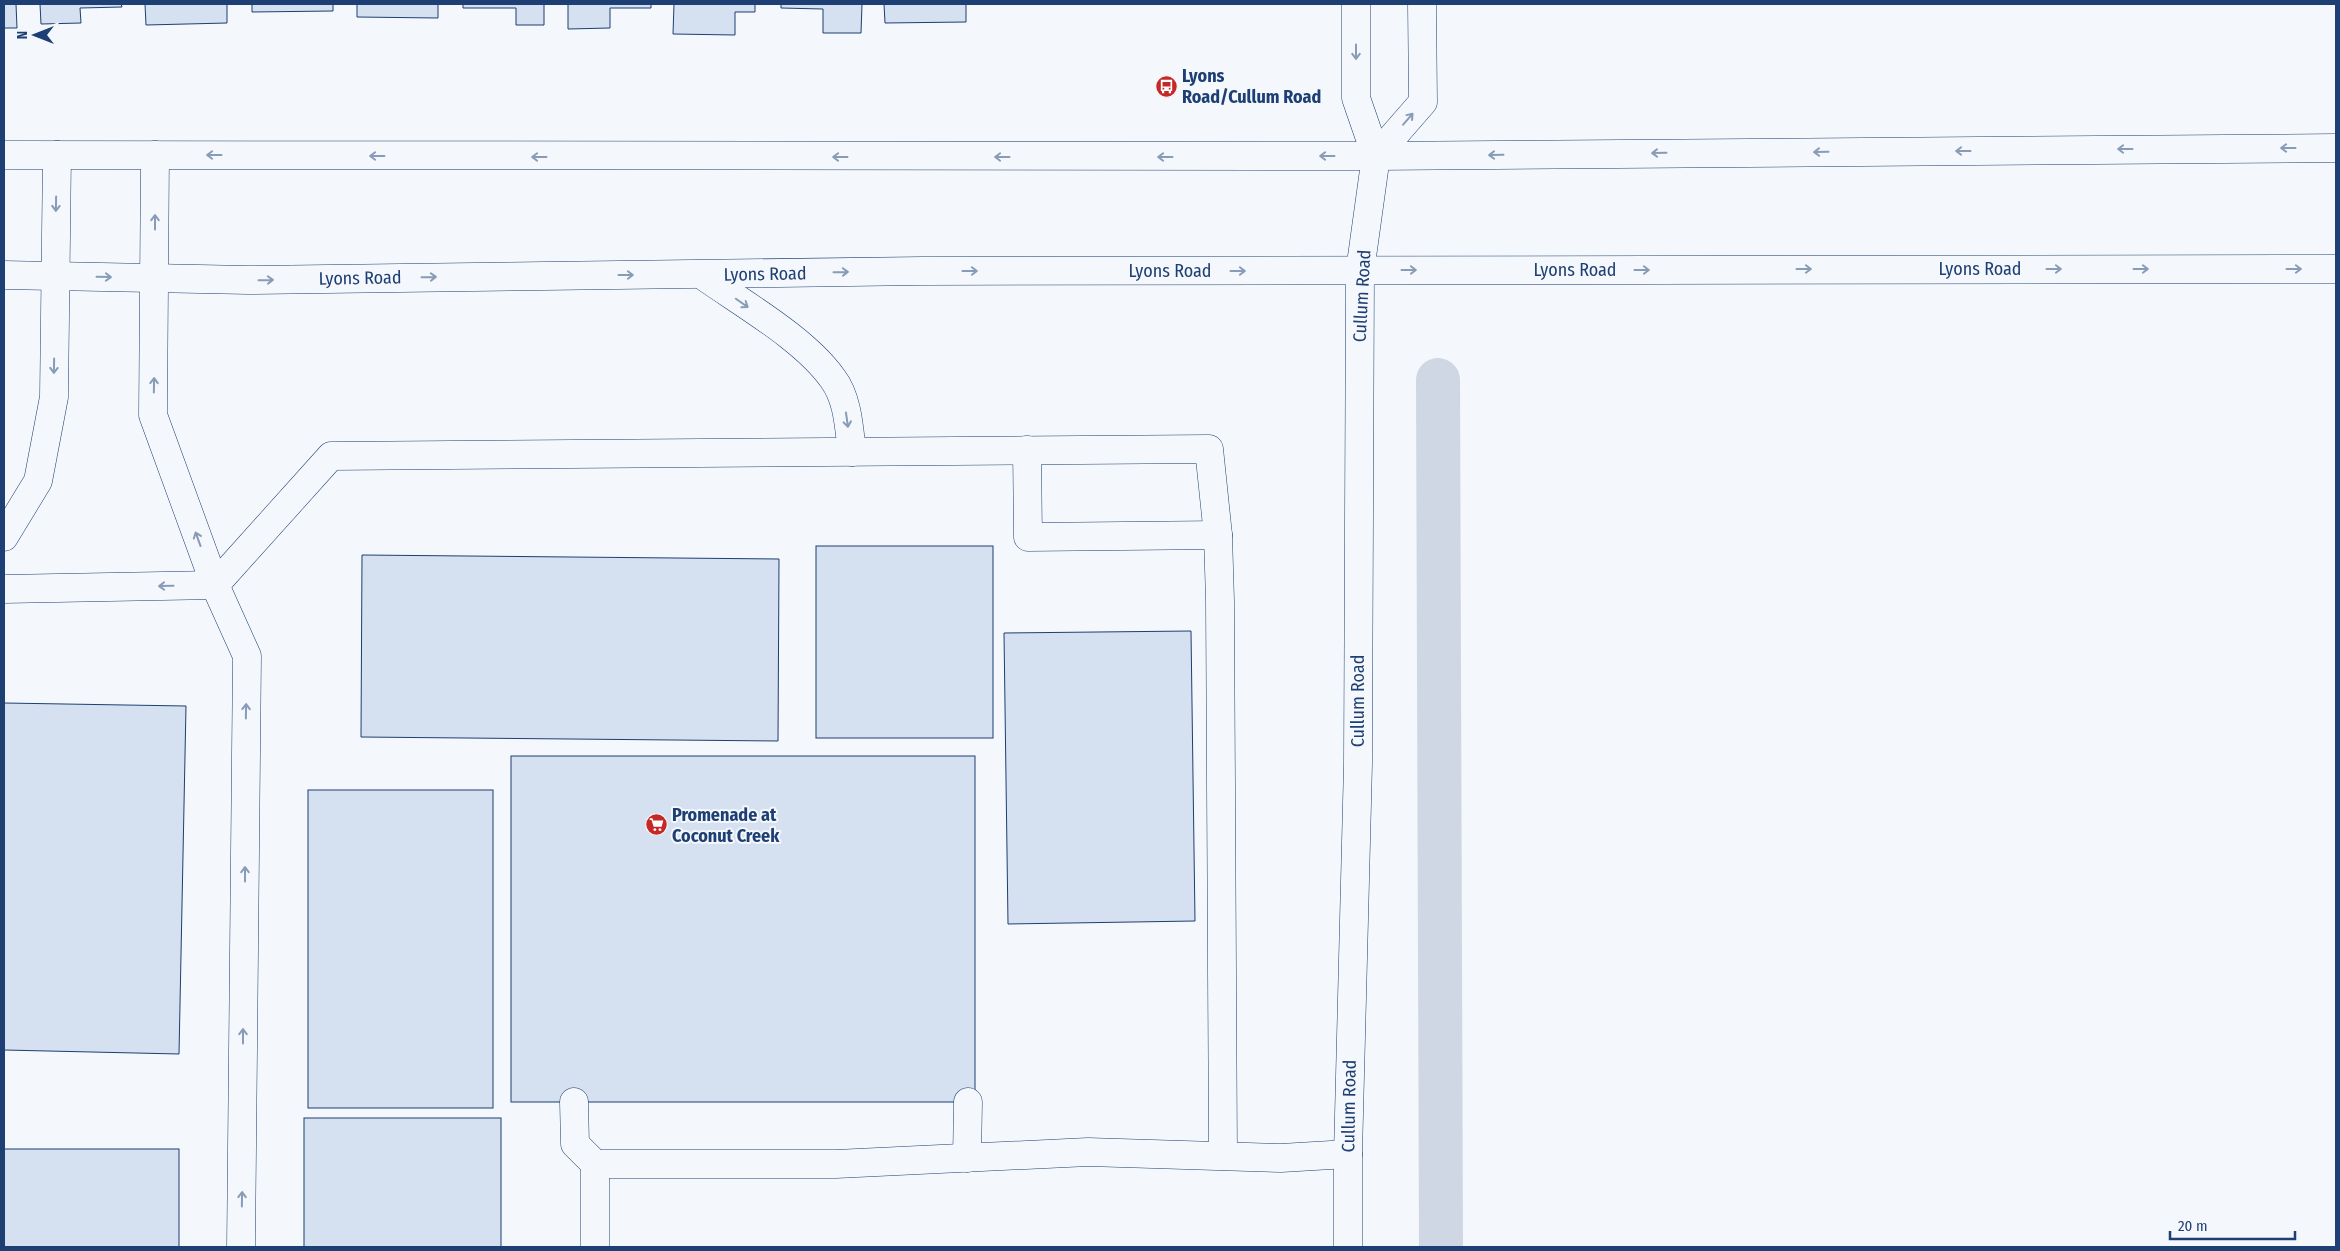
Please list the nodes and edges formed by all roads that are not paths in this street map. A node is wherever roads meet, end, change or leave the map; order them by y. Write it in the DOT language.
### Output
graph roads {
  1 [pos="1356,4"];
  2 [pos="1422,4"];
  3 [pos="2336,148"];
  4 [pos="4,155"];
  5 [pos="57,155"];
  6 [pos="156,155"];
  7 [pos="1376,156"];
  8 [pos="2336,269"];
  9 [pos="1360,271"];
  10 [pos="4,275"];
  11 [pos="702,275"];
  12 [pos="55,276"];
  13 [pos="156,278"];
  14 [pos="1026,450"];
  15 [pos="852,452"];
  16 [pos="1218,535"];
  17 [pos="4,537"];
  18 [pos="215,585"];
  19 [pos="4,589"];
  20 [pos="574,1102"];
  21 [pos="968,1102"];
  22 [pos="1348,1154"];
  23 [pos="1223,1155"];
  24 [pos="967,1158"];
  25 [pos="595,1164"];
  26 [pos="241,1247"];
  27 [pos="595,1247"];
  28 [pos="1348,1247"];
  1 -- 7 [label="main road, one-way"];
  7 -- 2 [label="main road, one-way"];
  3 -- 7 [label="main road, one-way"];
  4 -- 5 [label="main road"];
  5 -- 6 [label="main road"];
  5 -- 12 [label="main road, one-way"];
  7 -- 6 [label="main road, one-way"];
  13 -- 6 [label="main road, one-way"];
  7 -- 9 [label="main road, Cullum Road"];
  9 -- 8 [label="main road, Lyons Road, one-way"];
  11 -- 9 [label="main road, Lyons Road, one-way"];
  9 -- 22 [label="main road, Cullum Road"];
  10 -- 12 [label="main road, Lyons Road"];
  13 -- 11 [label="main road, Lyons Road, one-way"];
  11 -- 15 [label="main road, one-way"];
  12 -- 13 [label="main road, Lyons Road, one-way"];
  12 -- 17 [label="main road, one-way"];
  18 -- 13 [label="main road, one-way"];
  14 -- 15 [label="main road"];
  14 -- 16 [label="main road"];
  14 -- 16 [label="main road"];
  15 -- 18 [label="main road"];
  16 -- 23 [label="main road"];
  18 -- 19 [label="main road, one-way"];
  26 -- 18 [label="main road, one-way"];
  20 -- 25 [label="main road"];
  21 -- 24 [label="main road"];
  22 -- 23 [label="main road"];
  22 -- 28 [label="main road, Cullum Road"];
  23 -- 24 [label="main road"];
  24 -- 25 [label="main road"];
  25 -- 27 [label="main road"];
}
